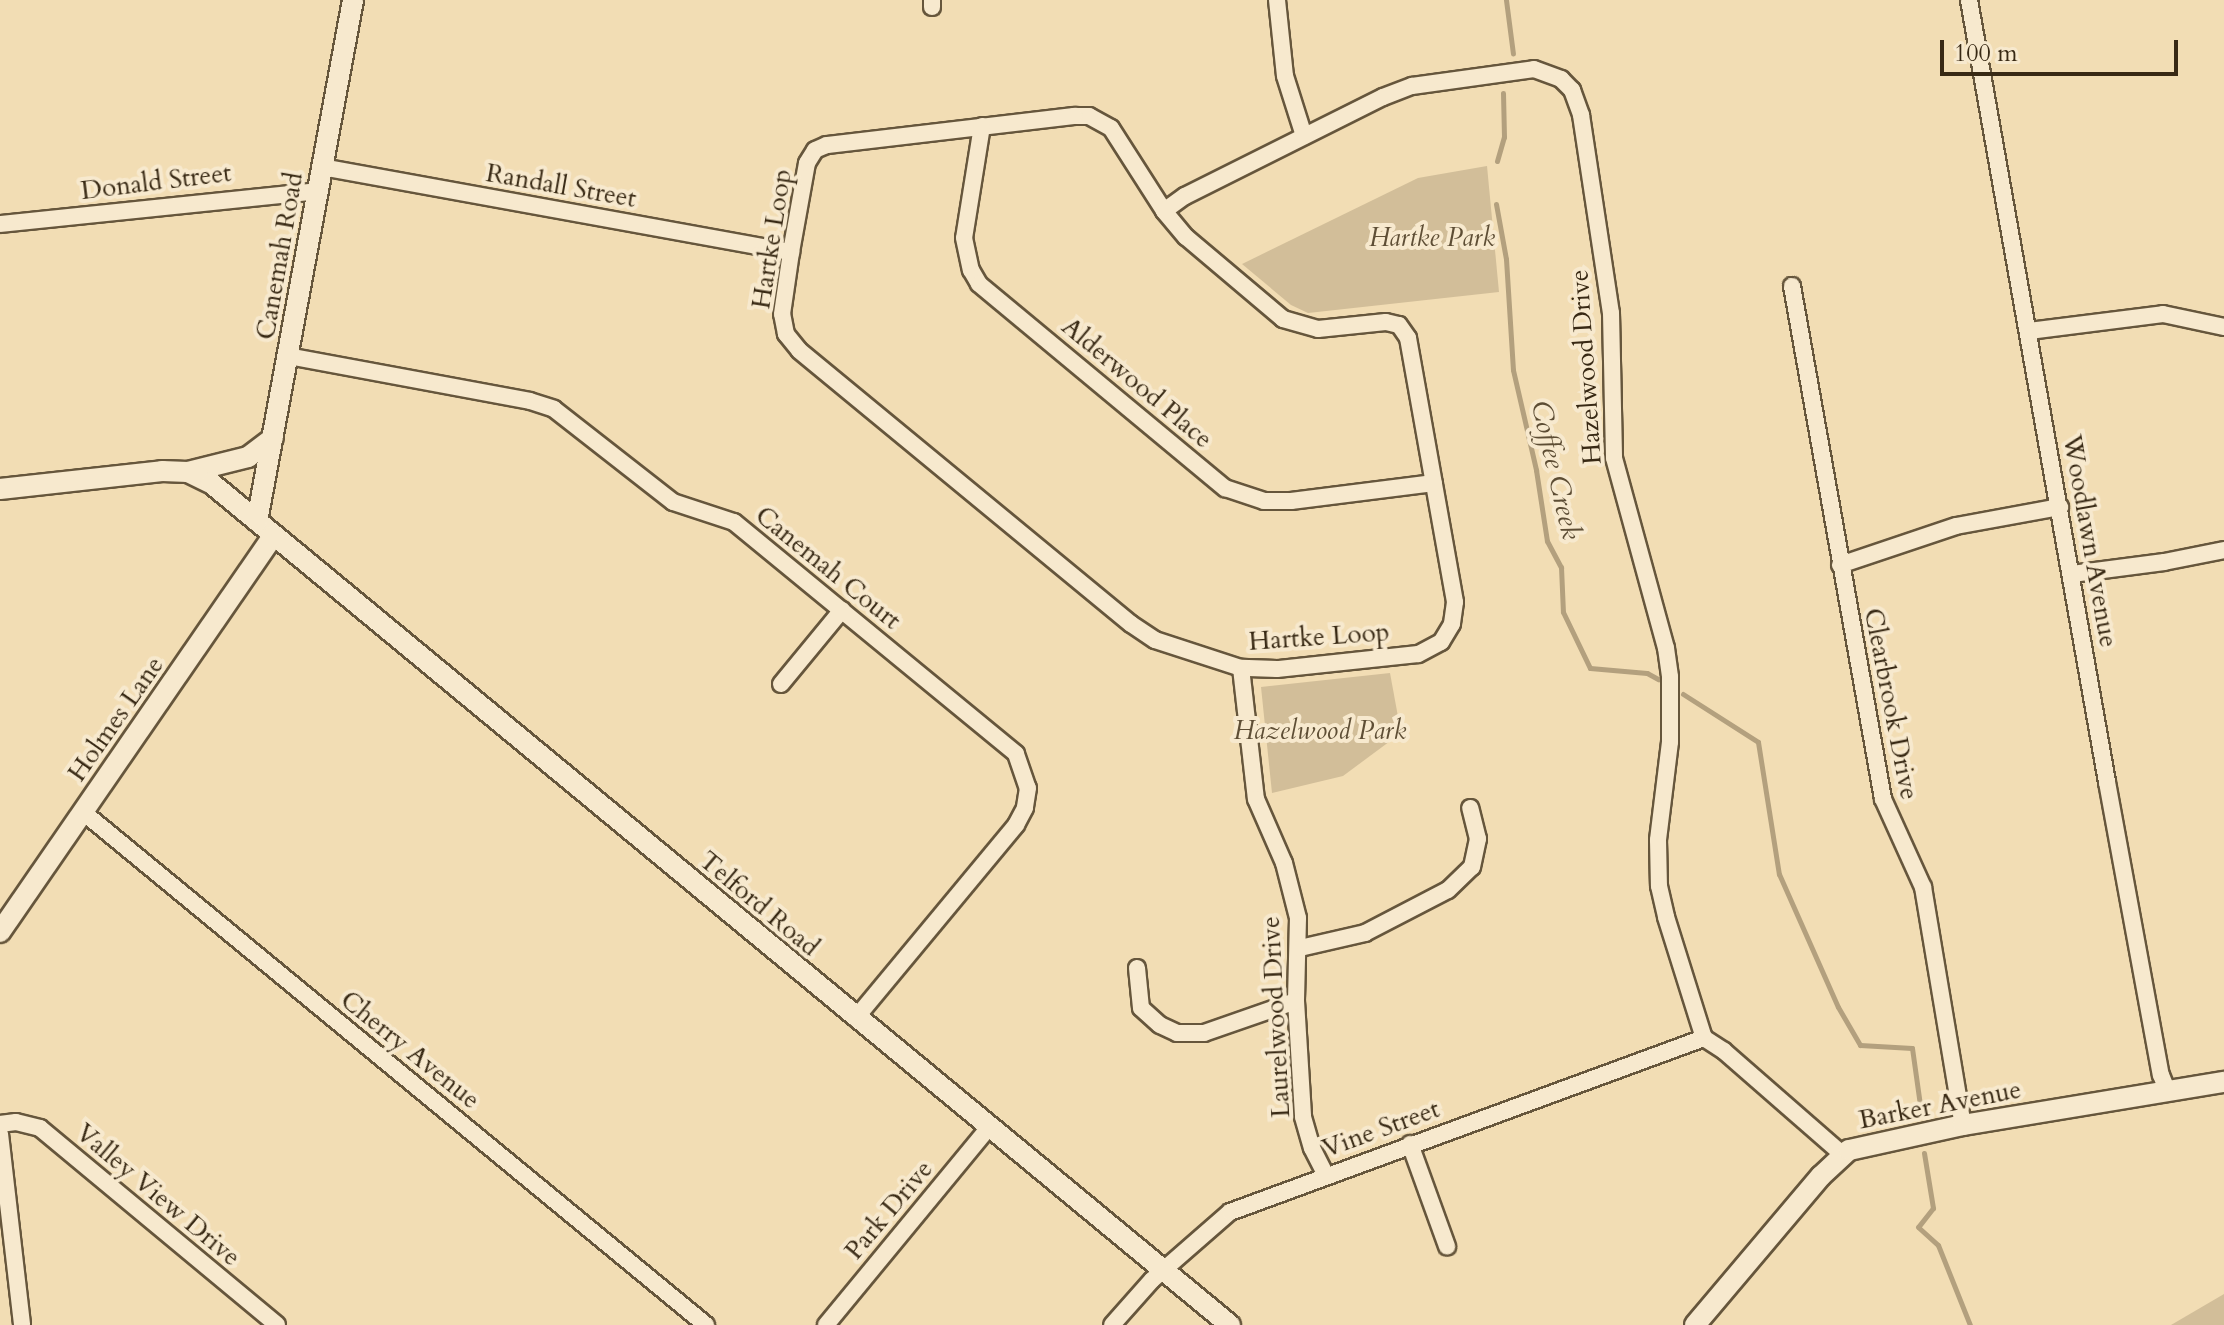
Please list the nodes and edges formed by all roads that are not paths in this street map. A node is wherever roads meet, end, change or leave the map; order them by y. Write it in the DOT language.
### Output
graph roads {
  1 [pos="353,0"];
  2 [pos="1277,0"];
  3 [pos="1969,0"];
  4 [pos="982,126"];
  5 [pos="1304,136"];
  6 [pos="322,167"];
  7 [pos="318,191"];
  8 [pos="1164,211"];
  9 [pos="0,224"];
  10 [pos="791,252"];
  11 [pos="1792,286"];
  12 [pos="2224,327"];
  13 [pos="2029,331"];
  14 [pos="288,356"];
  15 [pos="273,438"];
  16 [pos="188,472"];
  17 [pos="1434,483"];
  18 [pos="0,489"];
  19 [pos="2060,507"];
  20 [pos="257,521"];
  21 [pos="274,535"];
  22 [pos="2224,550"];
  23 [pos="1840,565"];
  24 [pos="2072,574"];
  25 [pos="842,610"];
  26 [pos="1241,668"];
  27 [pos="781,684"];
  28 [pos="1470,808"];
  29 [pos="83,812"];
  30 [pos="0,932"];
  31 [pos="1300,948"];
  32 [pos="1137,968"];
  33 [pos="1296,1001"];
  34 [pos="856,1018"];
  35 [pos="1704,1038"];
  36 [pos="2224,1082"];
  37 [pos="2167,1090"];
  38 [pos="0,1124"];
  39 [pos="1963,1125"];
  40 [pos="990,1126"];
  41 [pos="0,1134"];
  42 [pos="1410,1144"];
  43 [pos="1842,1154"];
  44 [pos="1326,1175"];
  45 [pos="1447,1246"];
  46 [pos="1164,1270"];
  47 [pos="22,1325"];
  48 [pos="277,1325"];
  49 [pos="706,1325"];
  50 [pos="826,1325"];
  51 [pos="1112,1325"];
  52 [pos="1230,1325"];
  53 [pos="1695,1325"];
  1 -- 6 [label="street, Canemah Road"];
  2 -- 5 [label="street"];
  3 -- 13 [label="street, Woodlawn Avenue"];
  4 -- 8 [label="street, Hartke Loop"];
  4 -- 10 [label="street, Hartke Loop"];
  4 -- 17 [label="street, Alderwood Place"];
  5 -- 8 [label="street, Hazelwood Drive"];
  5 -- 35 [label="street, Hazelwood Drive"];
  6 -- 7 [label="street, Canemah Road"];
  6 -- 10 [label="street, Randall Street"];
  7 -- 9 [label="street, Donald Street"];
  7 -- 14 [label="street, Canemah Road"];
  8 -- 17 [label="street, Hartke Loop"];
  10 -- 26 [label="street, Hartke Loop"];
  11 -- 23 [label="street, Clearbrook Drive"];
  12 -- 13 [label="street"];
  13 -- 19 [label="street, Woodlawn Avenue"];
  14 -- 15 [label="street, Canemah Road"];
  14 -- 25 [label="street, Canemah Court"];
  15 -- 16 [label="street"];
  15 -- 20 [label="street, Canemah Road"];
  16 -- 18 [label="street"];
  16 -- 20 [label="street, Telford Road"];
  17 -- 26 [label="street, Hartke Loop"];
  19 -- 23 [label="street"];
  19 -- 24 [label="street, Woodlawn Avenue"];
  20 -- 21 [label="street, Telford Road"];
  21 -- 29 [label="street, Holmes Lane"];
  21 -- 34 [label="street, Telford Road"];
  22 -- 24 [label="street"];
  23 -- 39 [label="street, Clearbrook Drive"];
  24 -- 37 [label="street, Woodlawn Avenue"];
  25 -- 27 [label="street"];
  25 -- 34 [label="street, Canemah Court"];
  26 -- 31 [label="street, Laurelwood Drive"];
  28 -- 31 [label="street"];
  29 -- 30 [label="street, Holmes Lane"];
  29 -- 49 [label="street, Cherry Avenue"];
  31 -- 33 [label="street, Laurelwood Drive"];
  32 -- 33 [label="street"];
  33 -- 44 [label="street, Laurelwood Drive"];
  34 -- 40 [label="street, Telford Road"];
  35 -- 42 [label="street, Vine Street"];
  35 -- 43 [label="street"];
  36 -- 37 [label="street, Barker Avenue"];
  37 -- 39 [label="street, Barker Avenue"];
  38 -- 48 [label="street, Valley View Drive"];
  39 -- 43 [label="street, Barker Avenue"];
  40 -- 46 [label="street, Telford Road"];
  40 -- 50 [label="street, Park Drive"];
  41 -- 47 [label="street"];
  42 -- 44 [label="street, Vine Street"];
  42 -- 45 [label="street"];
  43 -- 53 [label="street, Barker Avenue"];
  44 -- 46 [label="street, Vine Street"];
  46 -- 51 [label="street, Vine Street"];
  46 -- 52 [label="street, Telford Road"];
}
